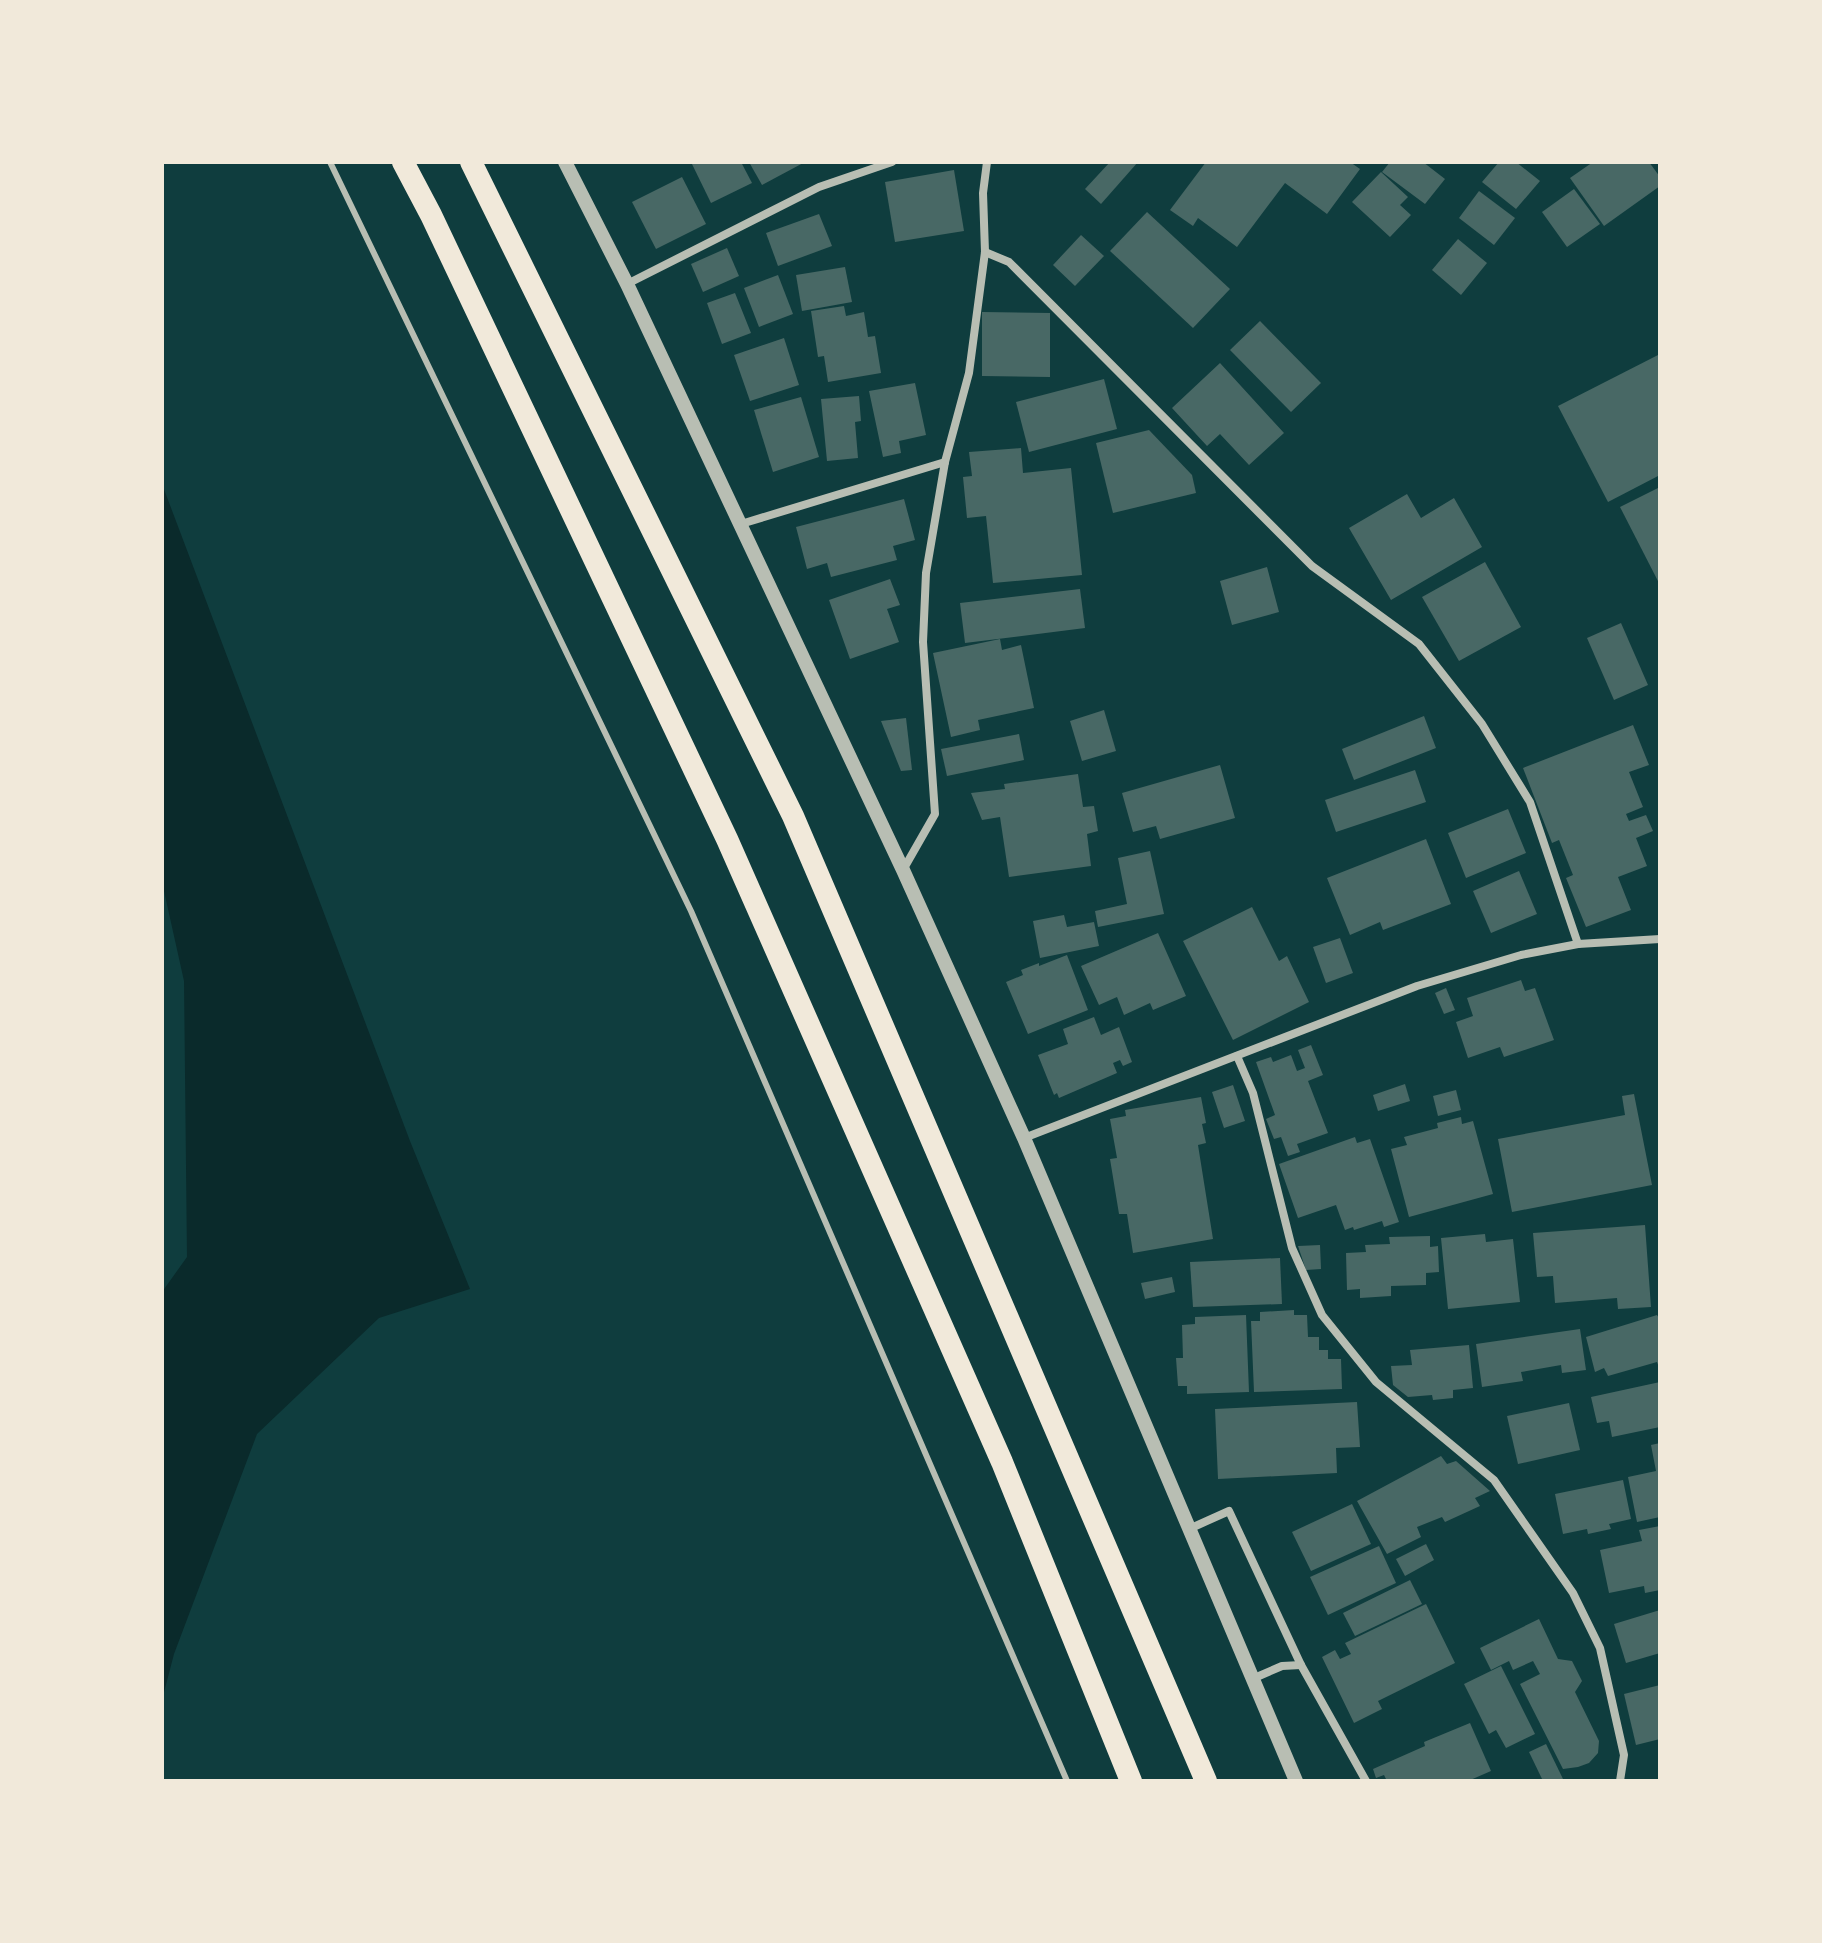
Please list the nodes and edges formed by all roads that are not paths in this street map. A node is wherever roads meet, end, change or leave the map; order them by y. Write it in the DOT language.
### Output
graph roads {
  1 [pos="330,162"];
  2 [pos="403,162"];
  3 [pos="471,162"];
  4 [pos="565,162"];
  5 [pos="892,162"];
  6 [pos="987,162"];
  7 [pos="985,252"];
  8 [pos="627,284"];
  9 [pos="945,462"];
  10 [pos="741,524"];
  11 [pos="903,870"];
  12 [pos="1660,939"];
  13 [pos="1578,944"];
  14 [pos="1237,1056"];
  15 [pos="1024,1138"];
  16 [pos="1189,1529"];
  17 [pos="1301,1665"];
  18 [pos="1252,1679"];
  19 [pos="1067,1781"];
  20 [pos="1131,1781"];
  21 [pos="1206,1781"];
  22 [pos="1296,1781"];
  23 [pos="1366,1781"];
  24 [pos="1620,1781"];
  1 -- 19 [label="lane"];
  2 -- 20 [label="highway"];
  3 -- 21 [label="highway"];
  4 -- 8 [label="street"];
  5 -- 8 [label="street"];
  6 -- 7 [label="street"];
  7 -- 9 [label="street"];
  7 -- 13 [label="street"];
  8 -- 10 [label="street"];
  9 -- 10 [label="street"];
  9 -- 11 [label="street"];
  10 -- 11 [label="street"];
  11 -- 15 [label="street"];
  12 -- 13 [label="street"];
  13 -- 14 [label="street"];
  14 -- 15 [label="street"];
  14 -- 24 [label="street"];
  15 -- 16 [label="street"];
  16 -- 17 [label="street"];
  16 -- 18 [label="street"];
  17 -- 18 [label="street"];
  17 -- 23 [label="street"];
  18 -- 22 [label="street"];
}
